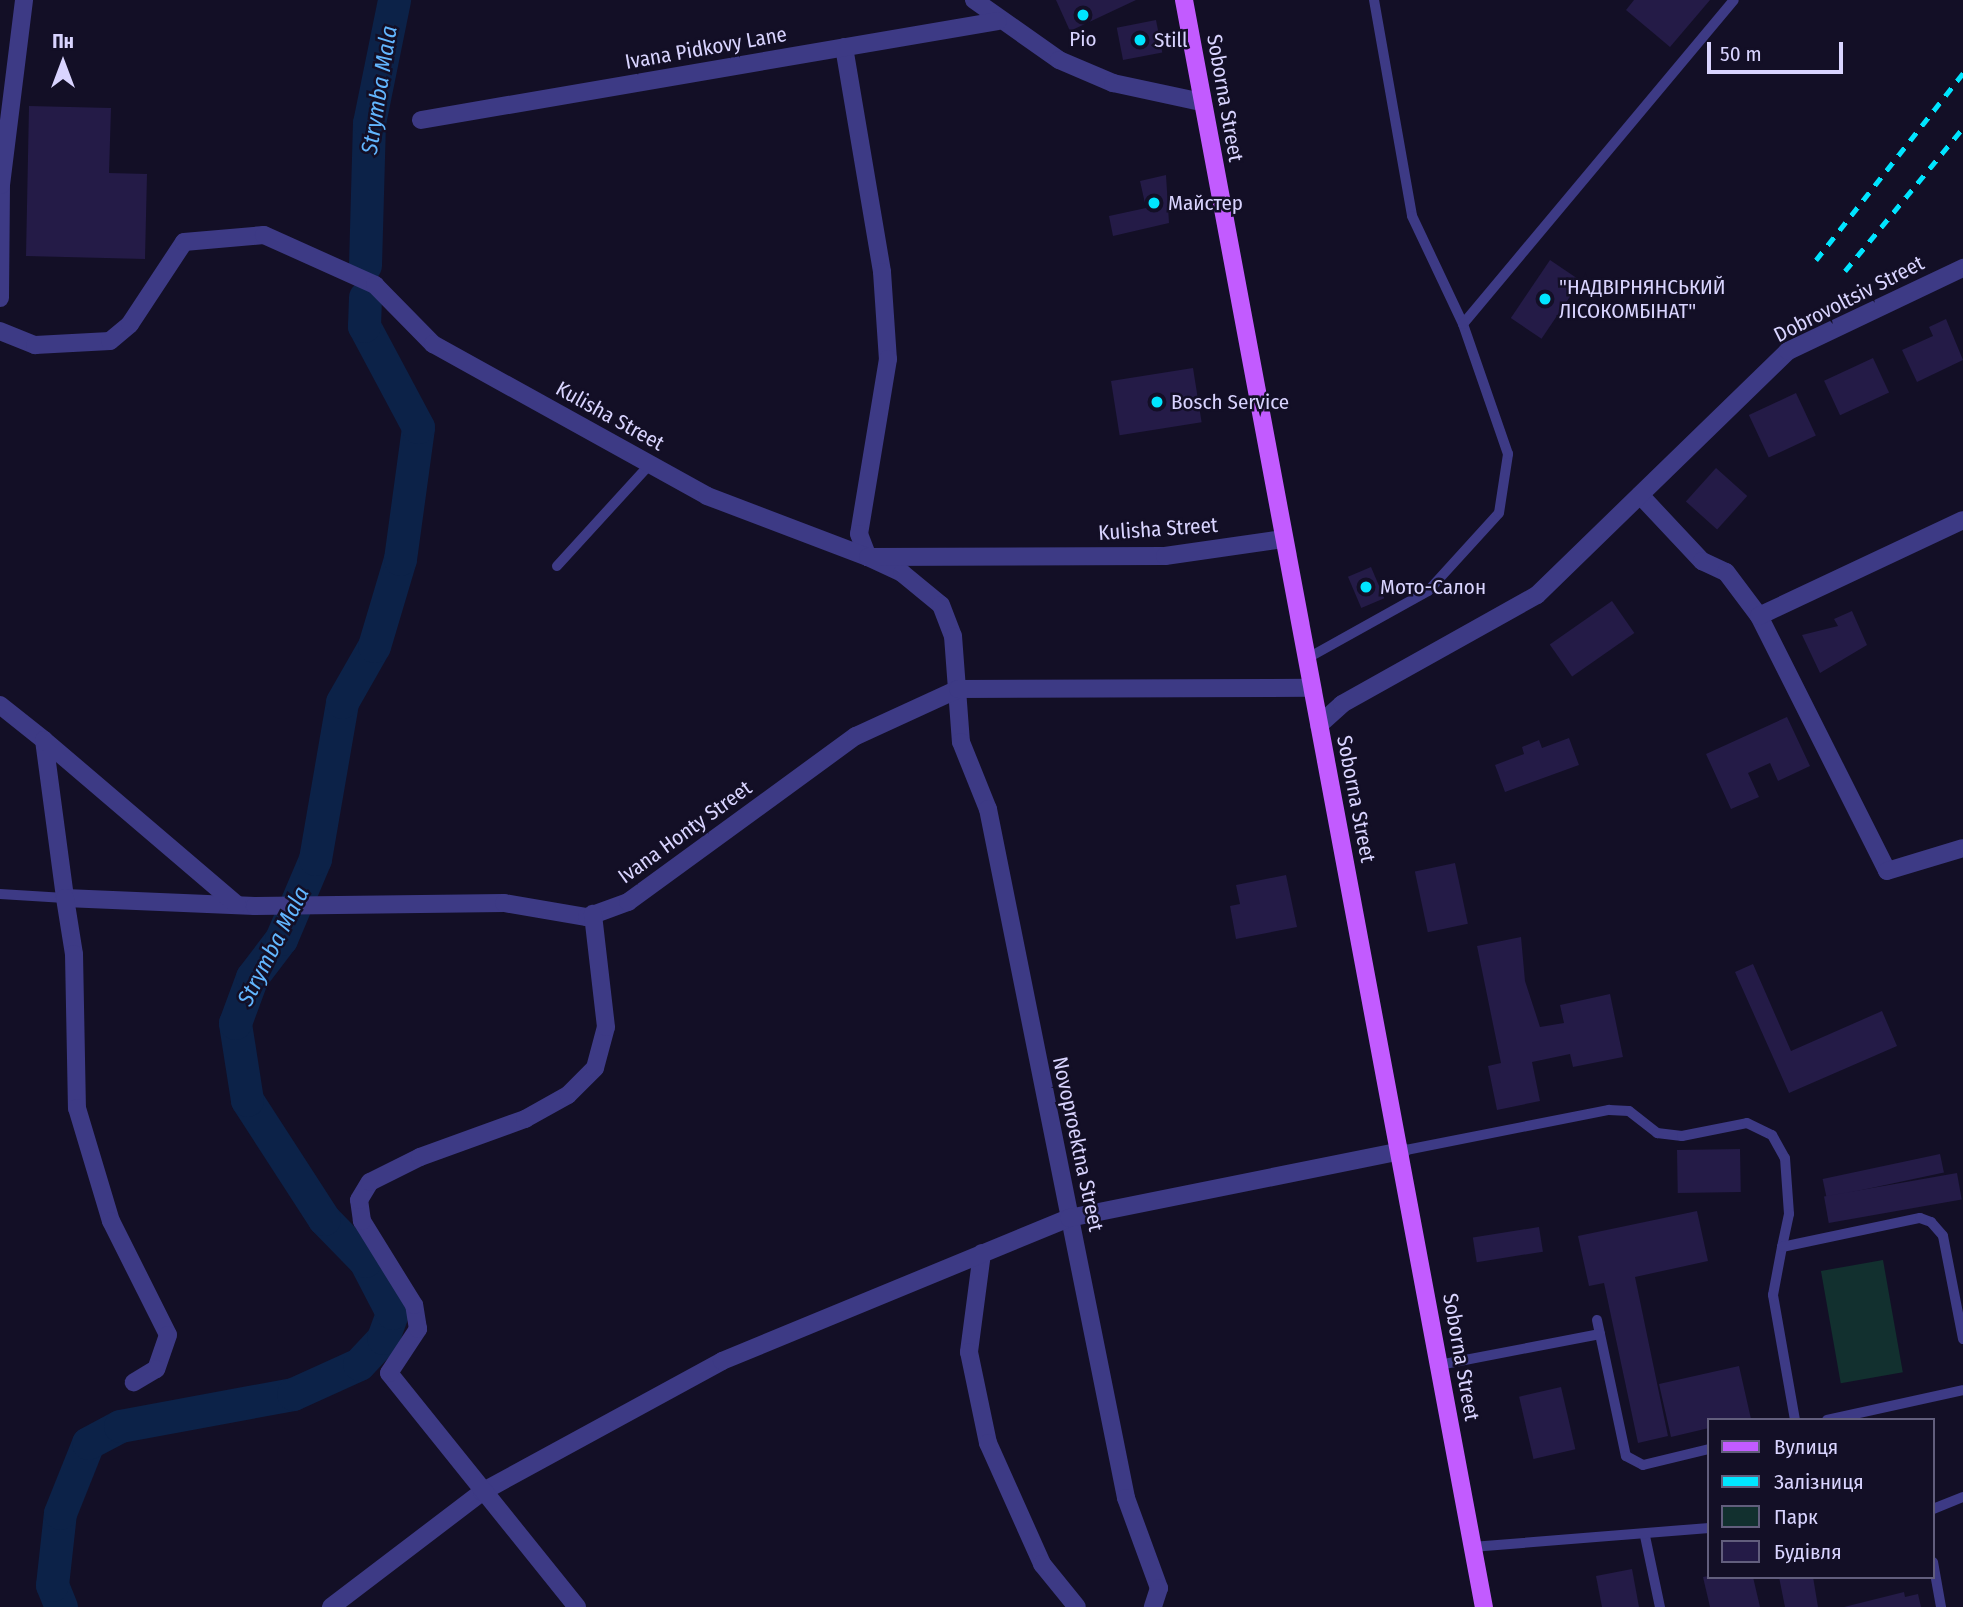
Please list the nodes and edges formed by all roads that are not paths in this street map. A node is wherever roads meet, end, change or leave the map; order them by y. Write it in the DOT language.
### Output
graph roads {
  1 [pos="23,0"];
  2 [pos="974,0"];
  3 [pos="1184,0"];
  4 [pos="1374,0"];
  5 [pos="1734,0"];
  6 [pos="998,21"];
  7 [pos="844,47"];
  8 [pos="1202,102"];
  9 [pos="421,120"];
  10 [pos="1963,268"];
  11 [pos="0,298"];
  12 [pos="1463,324"];
  13 [pos="0,331"];
  14 [pos="651,463"];
  15 [pos="1640,495"];
  16 [pos="1963,520"];
  17 [pos="1283,539"];
  18 [pos="869,557"];
  19 [pos="557,566"];
  20 [pos="1759,616"];
  21 [pos="1306,659"];
  22 [pos="1311,688"];
  23 [pos="958,689"];
  24 [pos="0,705"];
  25 [pos="1319,725"];
  26 [pos="44,740"];
  27 [pos="1963,848"];
  28 [pos="0,894"];
  29 [pos="65,898"];
  30 [pos="246,905"];
  31 [pos="593,914"];
  32 [pos="1401,1151"];
  33 [pos="1069,1217"];
  34 [pos="1782,1247"];
  35 [pos="982,1253"];
  36 [pos="1597,1320"];
  37 [pos="1600,1334"];
  38 [pos="1963,1339"];
  39 [pos="1439,1365"];
  40 [pos="134,1382"];
  41 [pos="1963,1390"];
  42 [pos="1795,1418"];
  43 [pos="1836,1418"];
  44 [pos="1708,1449"];
  45 [pos="482,1492"];
  46 [pos="1963,1497"];
  47 [pos="1935,1508"];
  48 [pos="1708,1528"];
  49 [pos="1646,1536"];
  50 [pos="1472,1547"];
  51 [pos="1935,1573"];
  52 [pos="331,1607"];
  53 [pos="577,1607"];
  54 [pos="1077,1607"];
  55 [pos="1153,1607"];
  56 [pos="1484,1607"];
  57 [pos="1660,1607"];
  58 [pos="1941,1607"];
  1 -- 11 [label="street"];
  2 -- 6 [label="street"];
  3 -- 8 [label="main road, Soborna Street"];
  4 -- 12 [label="lane"];
  5 -- 12 [label="lane"];
  6 -- 7 [label="street, Ivana Pidkovy Lane"];
  6 -- 8 [label="street"];
  7 -- 9 [label="street, Ivana Pidkovy Lane"];
  7 -- 18 [label="street"];
  8 -- 17 [label="main road, Soborna Street"];
  10 -- 15 [label="street, Dobrovoltsiv Street"];
  12 -- 21 [label="lane"];
  13 -- 14 [label="street, Kulisha Street"];
  14 -- 18 [label="street, Kulisha Street"];
  14 -- 19 [label="lane"];
  15 -- 20 [label="street"];
  15 -- 25 [label="street, Dobrovoltsiv Street"];
  16 -- 20 [label="street"];
  17 -- 18 [label="street, Kulisha Street"];
  17 -- 21 [label="main road, Soborna Street"];
  18 -- 23 [label="street, Novoproektna Street"];
  20 -- 27 [label="street"];
  21 -- 22 [label="main road, Soborna Street"];
  22 -- 23 [label="street, Ivana Honty Street"];
  22 -- 25 [label="main road, Soborna Street"];
  23 -- 31 [label="street, Ivana Honty Street"];
  23 -- 33 [label="street, Novoproektna Street"];
  24 -- 26 [label="street"];
  25 -- 32 [label="main road, Soborna Street"];
  26 -- 29 [label="street"];
  26 -- 30 [label="street"];
  28 -- 29 [label="lane"];
  29 -- 30 [label="street, Ivana Honty Street"];
  29 -- 40 [label="street"];
  30 -- 31 [label="street, Ivana Honty Street"];
  31 -- 45 [label="street"];
  32 -- 33 [label="street"];
  32 -- 34 [label="lane"];
  32 -- 39 [label="main road, Soborna Street"];
  33 -- 35 [label="street"];
  33 -- 55 [label="street, Novoproektna Street"];
  34 -- 38 [label="lane"];
  34 -- 42 [label="lane"];
  35 -- 45 [label="street"];
  35 -- 54 [label="street"];
  36 -- 37 [label="lane"];
  37 -- 39 [label="lane"];
  37 -- 44 [label="lane"];
  39 -- 50 [label="main road, Soborna Street"];
  41 -- 43 [label="lane"];
  45 -- 52 [label="street"];
  45 -- 53 [label="street"];
  46 -- 47 [label="lane"];
  48 -- 49 [label="lane"];
  49 -- 50 [label="lane"];
  49 -- 57 [label="lane"];
  50 -- 56 [label="main road, Soborna Street"];
  51 -- 58 [label="lane"];
}
